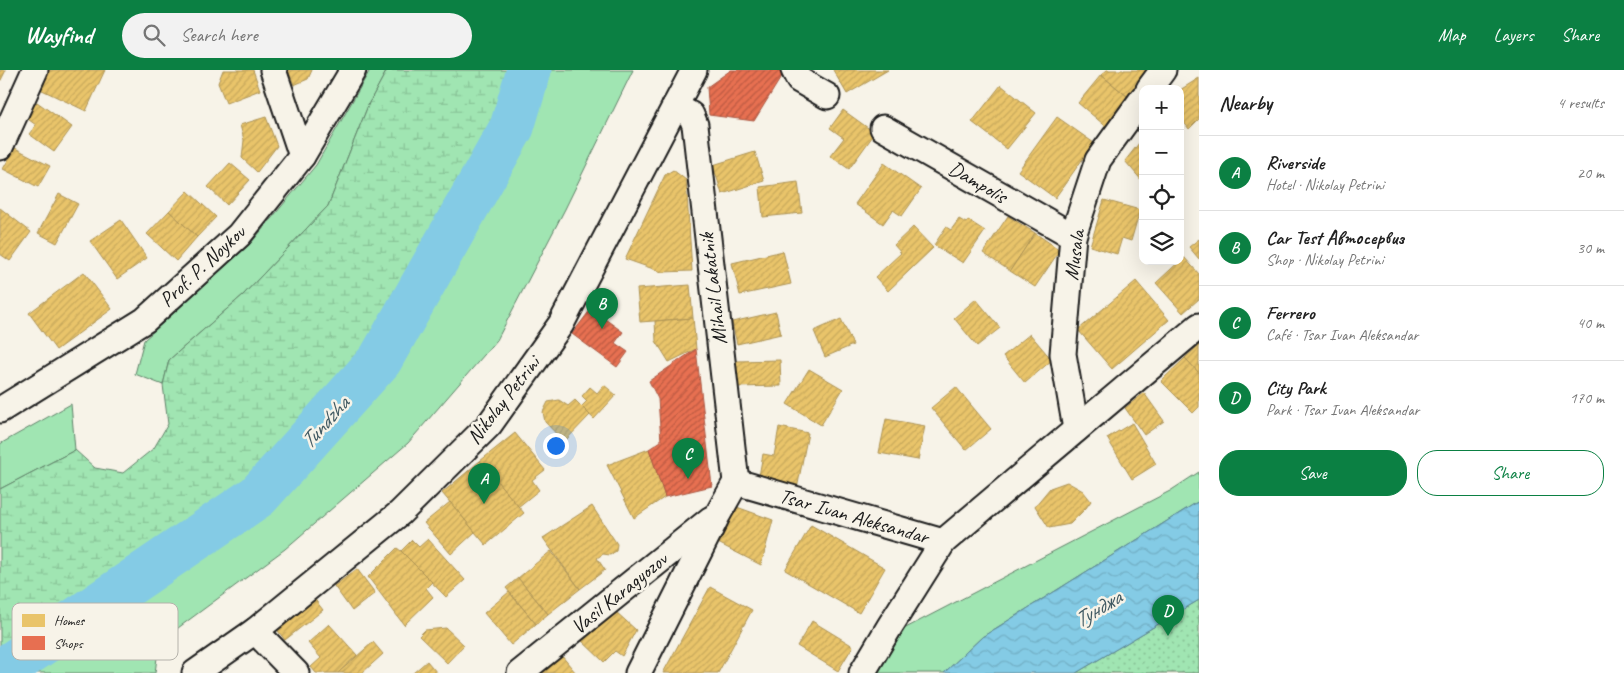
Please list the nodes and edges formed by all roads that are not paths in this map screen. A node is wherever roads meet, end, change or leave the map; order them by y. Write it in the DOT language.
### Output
graph roads {
  1 [pos="35,70"];
  2 [pos="273,70"];
  3 [pos="353,70"];
  4 [pos="694,70"];
  5 [pos="794,70"];
  6 [pos="1163,70"];
  7 [pos="1152,85"];
  8 [pos="827,96"];
  9 [pos="1139,104"];
  10 [pos="675,106"];
  11 [pos="883,128"];
  12 [pos="0,147"];
  13 [pos="302,156"];
  14 [pos="1074,236"];
  15 [pos="1199,326"];
  16 [pos="0,410"];
  17 [pos="1076,429"];
  18 [pos="736,482"];
  19 [pos="718,514"];
  20 [pos="943,542"];
  21 [pos="255,631"];
  22 [pos="195,673"];
  23 [pos="296,673"];
  24 [pos="520,673"];
  25 [pos="638,673"];
  26 [pos="862,673"];
  1 -- 12 [label="street"];
  2 -- 13 [label="street"];
  3 -- 13 [label="street, Prof. P. Noykov"];
  4 -- 10 [label="street, Nikolay Petrini"];
  5 -- 8 [label="street"];
  6 -- 7 [label="street"];
  9 -- 14 [label="street, Musala"];
  10 -- 18 [label="street, Mihail Lakatnik"];
  10 -- 21 [label="street, Nikolay Petrini"];
  11 -- 14 [label="street, Dampolis"];
  13 -- 16 [label="street, Prof. P. Noykov"];
  14 -- 17 [label="street, Musala"];
  15 -- 17 [label="street, Tsar Ivan Aleksandar"];
  17 -- 20 [label="street, Tsar Ivan Aleksandar"];
  18 -- 19 [label="street"];
  18 -- 20 [label="street, Tsar Ivan Aleksandar"];
  19 -- 24 [label="street, Vasil Karagyozov"];
  19 -- 25 [label="street"];
  20 -- 26 [label="street"];
  21 -- 22 [label="street, Nikolay Petrini"];
  21 -- 23 [label="street"];
}
